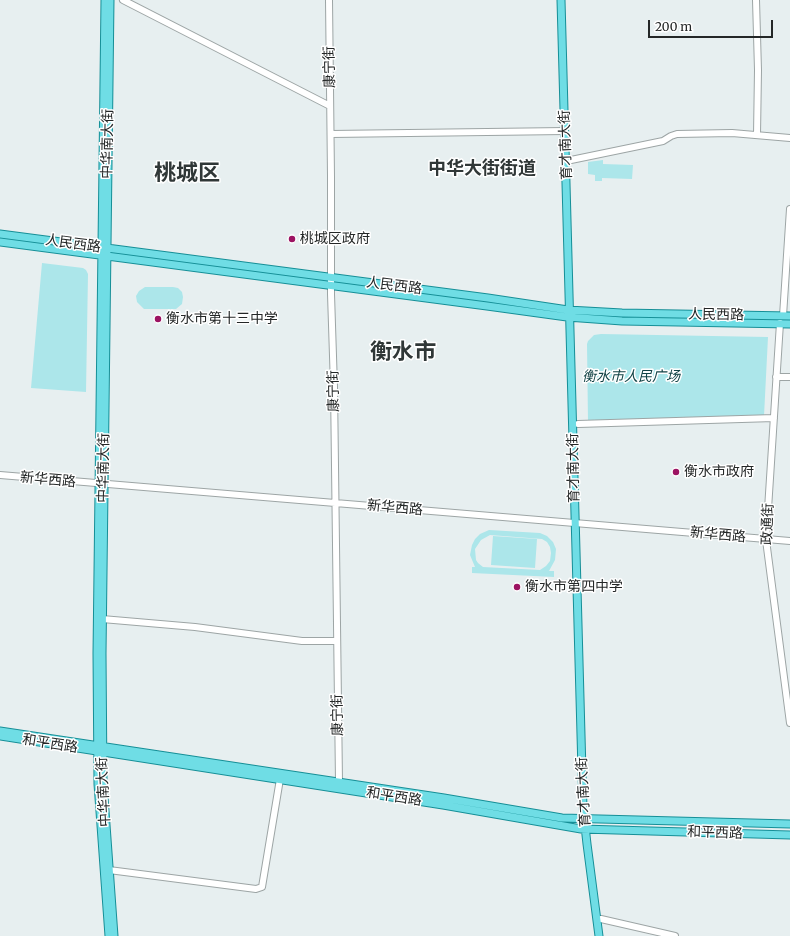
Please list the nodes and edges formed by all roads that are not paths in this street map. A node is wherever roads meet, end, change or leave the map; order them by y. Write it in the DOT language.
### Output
graph roads {
  1 [pos="105,0"];
  2 [pos="110,0"];
  3 [pos="123,0"];
  4 [pos="329,0"];
  5 [pos="561,0"];
  6 [pos="566,0"];
  7 [pos="756,0"];
  8 [pos="330,106"];
  9 [pos="565,131"];
  10 [pos="331,134"];
  11 [pos="756,135"];
  12 [pos="790,138"];
  13 [pos="571,160"];
  14 [pos="790,209"];
  15 [pos="0,234"];
  16 [pos="0,242"];
  17 [pos="104,252"];
  18 [pos="331,282"];
  19 [pos="573,314"];
  20 [pos="784,319"];
  21 [pos="790,324"];
  22 [pos="776,377"];
  23 [pos="790,377"];
  24 [pos="774,418"];
  25 [pos="578,424"];
  26 [pos="0,476"];
  27 [pos="101,484"];
  28 [pos="335,504"];
  29 [pos="578,524"];
  30 [pos="766,540"];
  31 [pos="790,542"];
  32 [pos="102,619"];
  33 [pos="337,642"];
  34 [pos="790,723"];
  35 [pos="0,731"];
  36 [pos="0,736"];
  37 [pos="100,749"];
  38 [pos="280,779"];
  39 [pos="339,782"];
  40 [pos="586,818"];
  41 [pos="790,824"];
  42 [pos="587,829"];
  43 [pos="790,835"];
  44 [pos="109,870"];
  45 [pos="601,919"];
  46 [pos="109,936"];
  47 [pos="114,936"];
  48 [pos="599,936"];
  49 [pos="603,936"];
  50 [pos="675,936"];
  1 -- 17 [label="main road, 中华南大街"];
  2 -- 17 [label="main road, 中华南大街"];
  3 -- 8 [label="street"];
  4 -- 8 [label="street, 康宁街"];
  5 -- 9 [label="main road, 育才南大街"];
  6 -- 13 [label="main road, 育才南大街"];
  7 -- 11 [label="street"];
  8 -- 10 [label="street, 康宁街"];
  9 -- 10 [label="street"];
  9 -- 19 [label="main road, 育才南大街"];
  10 -- 18 [label="street, 康宁街"];
  11 -- 12 [label="street"];
  11 -- 13 [label="street"];
  13 -- 19 [label="main road, 育才南大街"];
  14 -- 20 [label="street, 政通街"];
  15 -- 17 [label="main road, 人民西路"];
  16 -- 17 [label="main road, 人民西路"];
  17 -- 18 [label="main road, 人民西路"];
  17 -- 27 [label="main road, 中华南大街"];
  18 -- 19 [label="main road, 人民西路"];
  18 -- 28 [label="street, 康宁街"];
  19 -- 20 [label="main road, 人民西路"];
  19 -- 25 [label="main road, 育才南大街"];
  19 -- 29 [label="main road, 育才南大街"];
  20 -- 21 [label="main road, 人民西路"];
  20 -- 22 [label="street, 政通街"];
  22 -- 23 [label="street"];
  22 -- 24 [label="street, 政通街"];
  24 -- 25 [label="street"];
  24 -- 30 [label="street, 政通街"];
  25 -- 29 [label="main road, 育才南大街"];
  26 -- 27 [label="street, 新华西路"];
  27 -- 28 [label="street, 新华西路"];
  27 -- 32 [label="main road, 中华南大街"];
  27 -- 37 [label="main road, 中华南大街"];
  28 -- 29 [label="street, 新华西路"];
  28 -- 33 [label="street, 康宁街"];
  29 -- 30 [label="street, 新华西路"];
  29 -- 40 [label="main road, 育才南大街"];
  30 -- 31 [label="street, 新华西路"];
  30 -- 34 [label="street, 政通街"];
  32 -- 33 [label="street"];
  32 -- 37 [label="main road, 中华南大街"];
  33 -- 39 [label="street, 康宁街"];
  35 -- 37 [label="main road, 和平西路"];
  36 -- 37 [label="main road, 和平西路"];
  37 -- 38 [label="main road, 和平西路"];
  37 -- 39 [label="main road, 和平西路"];
  37 -- 44 [label="main road, 中华南大街"];
  37 -- 46 [label="main road, 中华南大街"];
  38 -- 42 [label="main road, 和平西路"];
  38 -- 44 [label="street"];
  39 -- 40 [label="main road, 和平西路"];
  40 -- 41 [label="main road, 和平西路"];
  40 -- 42 [label="main road, 育才南大街"];
  42 -- 43 [label="main road, 和平西路"];
  42 -- 45 [label="main road, 育才南大街"];
  42 -- 48 [label="main road, 育才南大街"];
  44 -- 47 [label="main road, 中华南大街"];
  45 -- 49 [label="main road, 育才南大街"];
  45 -- 50 [label="street"];
}
